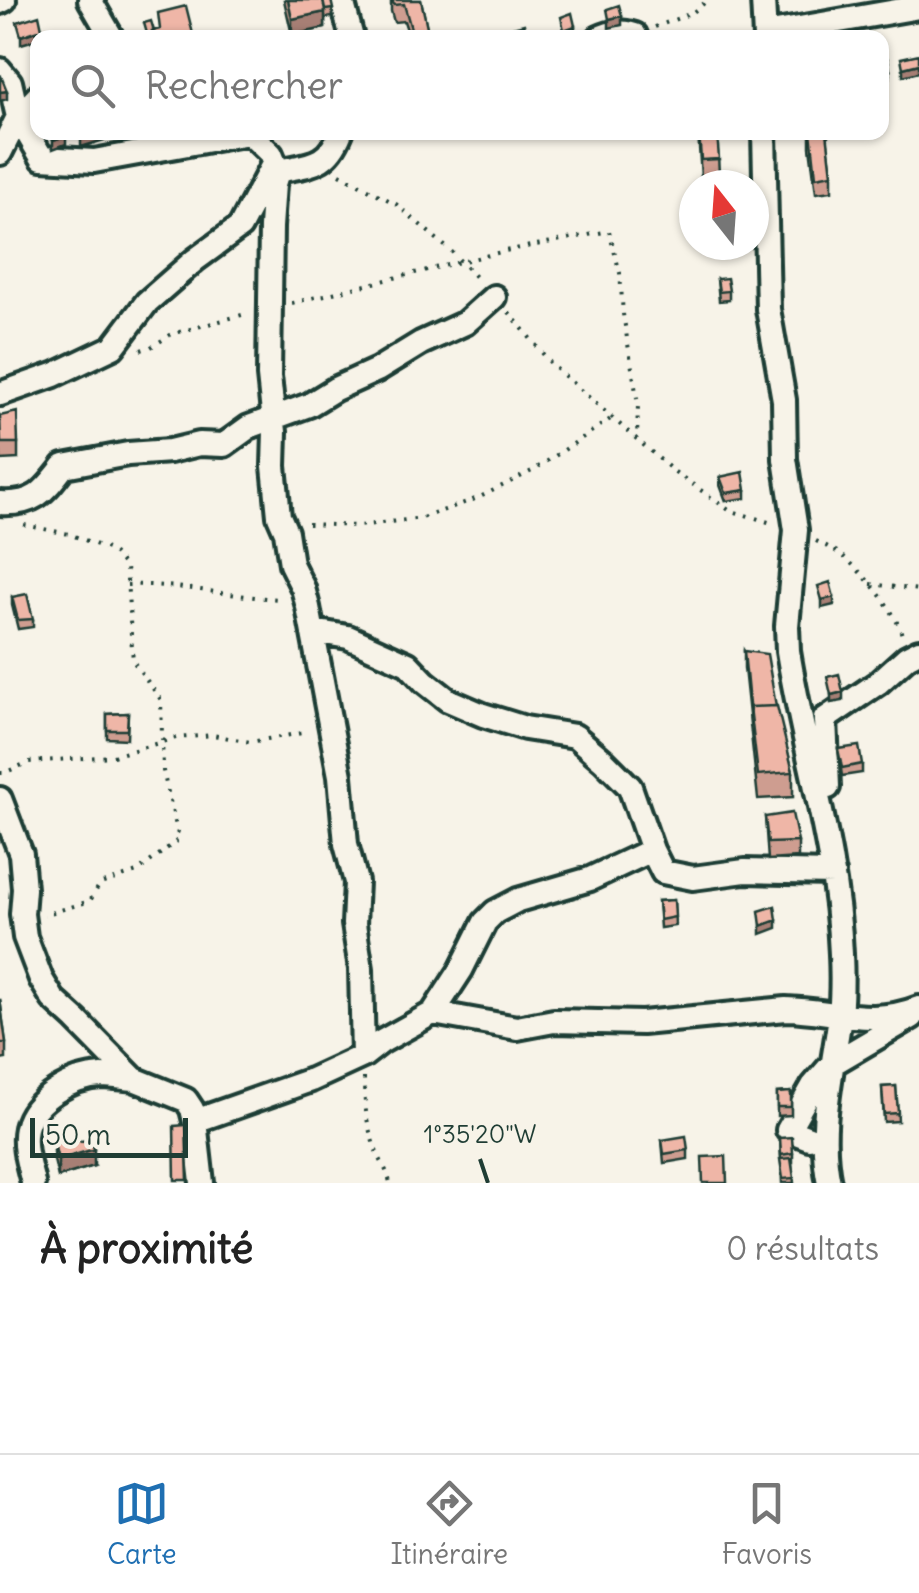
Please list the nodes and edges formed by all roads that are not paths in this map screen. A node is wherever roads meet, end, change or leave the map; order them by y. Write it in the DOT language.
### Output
graph roads {
  1 [pos="342,0"];
  2 [pos="764,0"];
  3 [pos="919,7"];
  4 [pos="350,30"];
  5 [pos="765,30"];
  6 [pos="797,30"];
  7 [pos="0,70"];
  8 [pos="30,104"];
  9 [pos="18,116"];
  10 [pos="30,137"];
  11 [pos="32,140"];
  12 [pos="212,140"];
  13 [pos="258,140"];
  14 [pos="337,140"];
  15 [pos="764,140"];
  16 [pos="0,153"];
  17 [pos="276,166"];
  18 [pos="494,297"];
  19 [pos="0,394"];
  20 [pos="273,416"];
  21 [pos="0,502"];
  22 [pos="314,631"];
  23 [pos="913,654"];
  24 [pos="0,799"];
  25 [pos="652,850"];
  26 [pos="831,862"];
  27 [pos="919,1010"];
  28 [pos="433,1012"];
  29 [pos="840,1016"];
  30 [pos="363,1056"];
  31 [pos="832,1064"];
  32 [pos="134,1079"];
  33 [pos="194,1121"];
  34 [pos="33,1183"];
  35 [pos="202,1183"];
  36 [pos="828,1183"];
  1 -- 4 [label="street"];
  2 -- 5 [label="street"];
  3 -- 6 [label="street"];
  7 -- 9 [label="street"];
  8 -- 9 [label="street"];
  9 -- 10 [label="street"];
  9 -- 16 [label="street"];
  11 -- 12 [label="street"];
  13 -- 17 [label="street"];
  14 -- 17 [label="street"];
  15 -- 26 [label="street"];
  17 -- 19 [label="street"];
  17 -- 20 [label="street"];
  18 -- 20 [label="street"];
  20 -- 21 [label="street"];
  20 -- 22 [label="street"];
  22 -- 25 [label="street"];
  22 -- 30 [label="street"];
  23 -- 26 [label="street"];
  24 -- 32 [label="street"];
  25 -- 26 [label="street"];
  25 -- 28 [label="street"];
  26 -- 29 [label="street"];
  27 -- 29 [label="street"];
  27 -- 31 [label="street"];
  28 -- 29 [label="street"];
  28 -- 30 [label="street"];
  29 -- 31 [label="street"];
  30 -- 33 [label="street"];
  31 -- 36 [label="street"];
  31 -- 36 [label="street"];
  32 -- 33 [label="street"];
  32 -- 34 [label="street"];
  33 -- 35 [label="street"];
}
